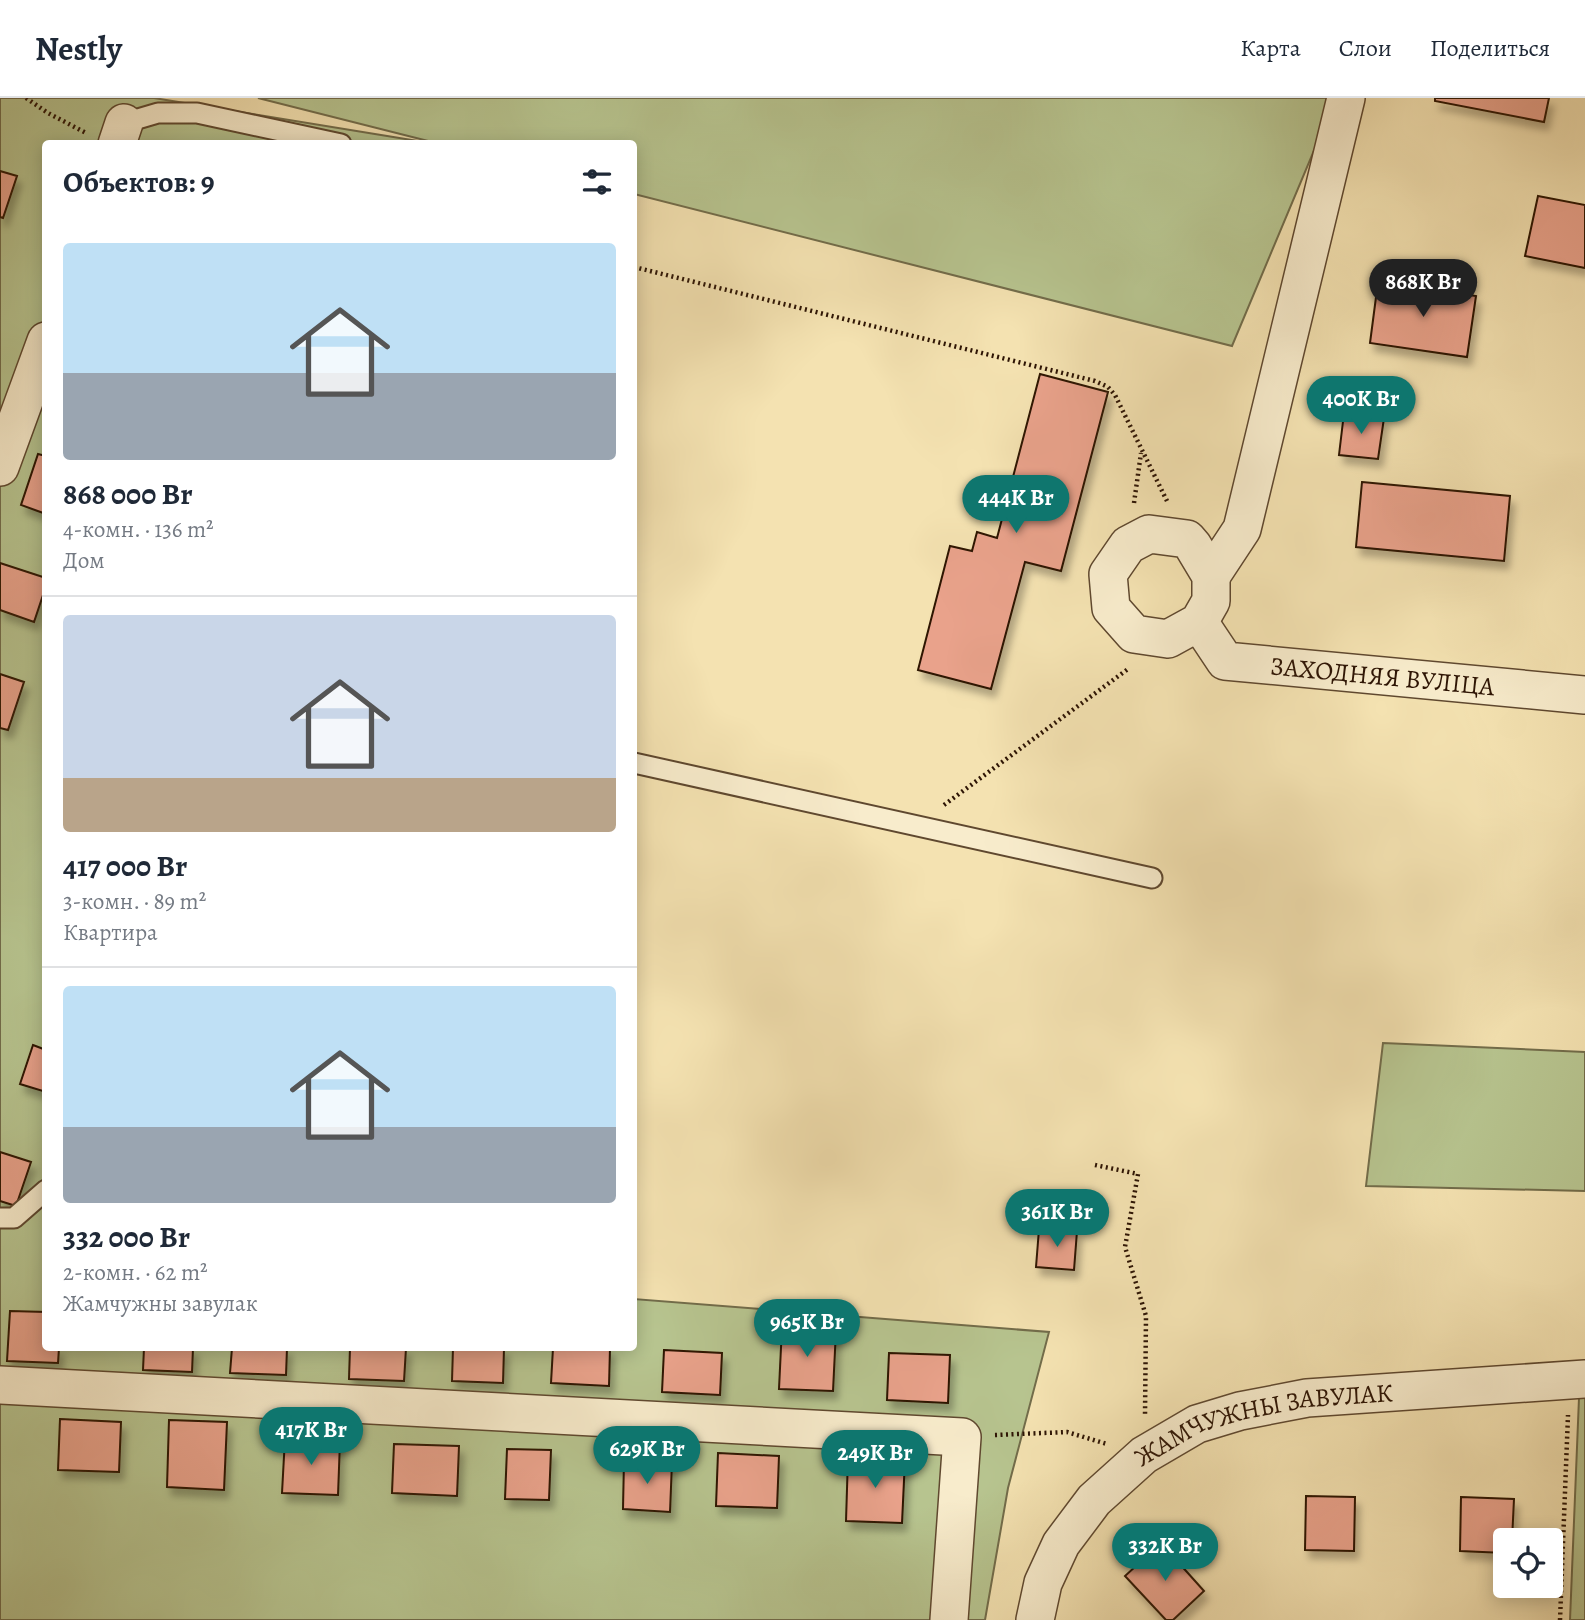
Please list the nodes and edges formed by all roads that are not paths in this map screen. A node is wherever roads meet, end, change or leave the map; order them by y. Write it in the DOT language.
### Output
graph roads {
  1 [pos="1346,98"];
  2 [pos="111,135"];
  3 [pos="322,140"];
  4 [pos="42,352"];
  5 [pos="0,467"];
  6 [pos="1211,576"];
  7 [pos="1184,631"];
  8 [pos="1585,695"];
  9 [pos="637,764"];
  10 [pos="1153,878"];
  11 [pos="42,1193"];
  12 [pos="0,1219"];
  13 [pos="1577,1380"];
  14 [pos="0,1385"];
  15 [pos="949,1620"];
  16 [pos="1035,1620"];
  1 -- 6 [label="street"];
  2 -- 3 [label="lane"];
  4 -- 5 [label="street"];
  6 -- 7 [label="street"];
  6 -- 7 [label="street"];
  7 -- 8 [label="street, ЗАХОДНЯЯ ВУЛІЦА"];
  9 -- 10 [label="lane"];
  11 -- 12 [label="lane"];
  13 -- 16 [label="street, ЖАМЧУЖНЫ ЗАВУЛАК"];
  14 -- 15 [label="street"];
}
